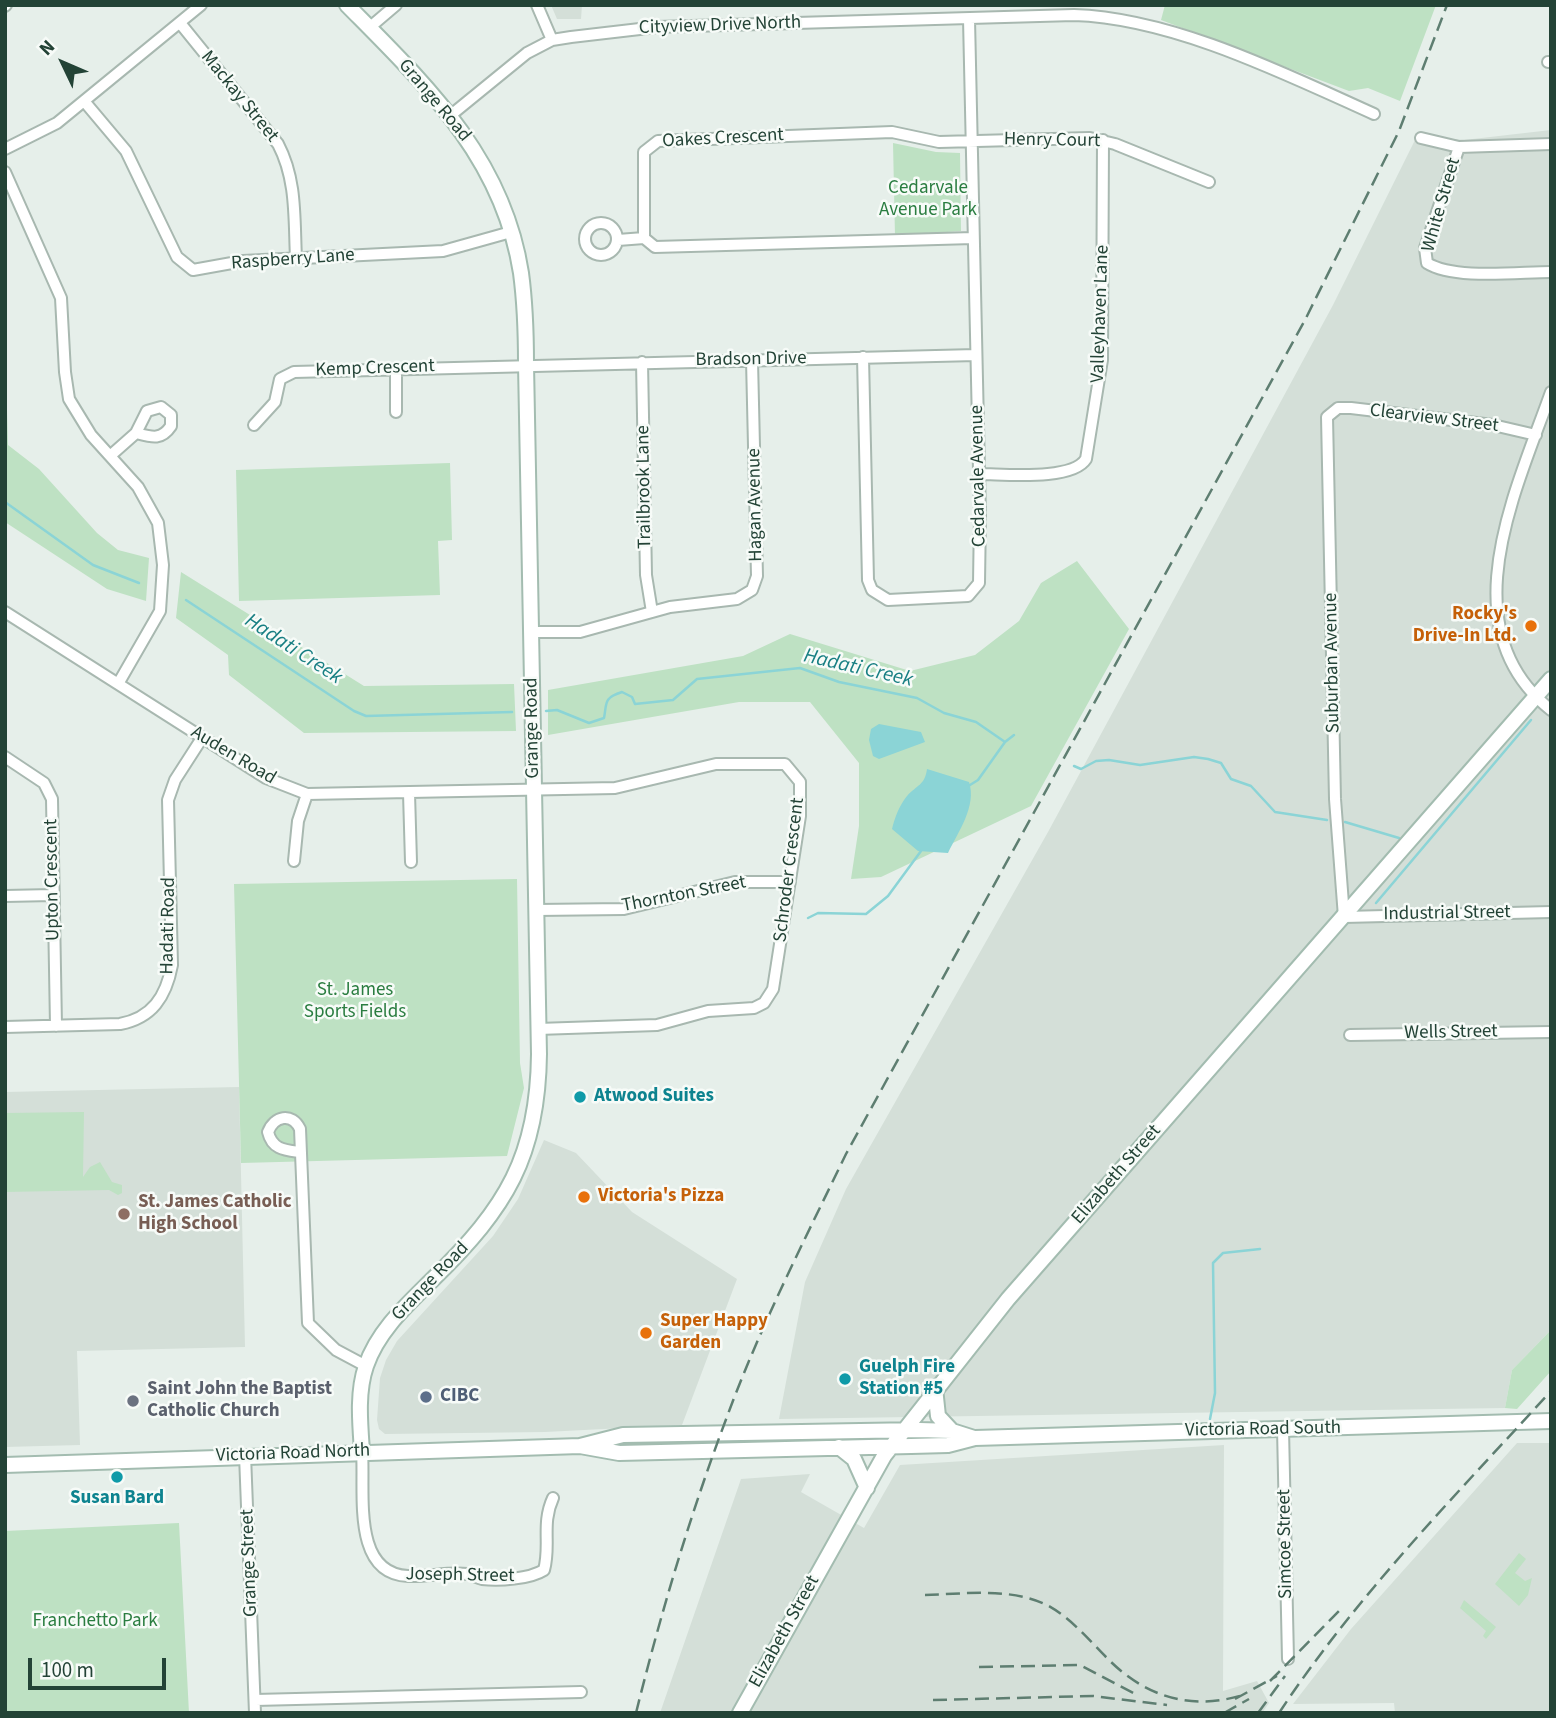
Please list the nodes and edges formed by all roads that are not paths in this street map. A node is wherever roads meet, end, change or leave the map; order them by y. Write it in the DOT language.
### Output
graph roads {
  1 [pos="201,5"];
  2 [pos="347,5"];
  3 [pos="396,5"];
  4 [pos="537,5"];
  5 [pos="970,19"];
  6 [pos="180,23"];
  7 [pos="369,28"];
  8 [pos="552,40"];
  9 [pos="84,102"];
  10 [pos="1374,114"];
  11 [pos="451,115"];
  12 [pos="1421,138"];
  13 [pos="1103,140"];
  14 [pos="971,142"];
  15 [pos="1551,144"];
  16 [pos="1459,147"];
  17 [pos="5,149"];
  18 [pos="5,172"];
  19 [pos="1209,182"];
  20 [pos="511,232"];
  21 [pos="644,237"];
  22 [pos="973,239"];
  23 [pos="618,240"];
  24 [pos="296,258"];
  25 [pos="1551,272"];
  26 [pos="976,355"];
  27 [pos="863,358"];
  28 [pos="752,360"];
  29 [pos="642,362"];
  30 [pos="527,364"];
  31 [pos="396,368"];
  32 [pos="1551,392"];
  33 [pos="1332,411"];
  34 [pos="396,412"];
  35 [pos="254,425"];
  36 [pos="136,433"];
  37 [pos="1536,435"];
  38 [pos="110,456"];
  39 [pos="980,474"];
  40 [pos="5,612"];
  41 [pos="652,612"];
  42 [pos="532,632"];
  43 [pos="1551,678"];
  44 [pos="118,684"];
  45 [pos="1534,697"];
  46 [pos="1551,710"];
  47 [pos="202,738"];
  48 [pos="5,757"];
  49 [pos="534,790"];
  50 [pos="409,793"];
  51 [pos="307,794"];
  52 [pos="294,861"];
  53 [pos="411,862"];
  54 [pos="790,882"];
  55 [pos="54,895"];
  56 [pos="5,896"];
  57 [pos="536,910"];
  58 [pos="1551,912"];
  59 [pos="1344,917"];
  60 [pos="56,1026"];
  61 [pos="5,1027"];
  62 [pos="538,1029"];
  63 [pos="1551,1032"];
  64 [pos="1350,1035"];
  65 [pos="299,1152"];
  66 [pos="366,1366"];
  67 [pos="935,1388"];
  68 [pos="1551,1420"];
  69 [pos="1283,1429"];
  70 [pos="904,1430"];
  71 [pos="952,1431"];
  72 [pos="714,1434"];
  73 [pos="975,1438"];
  74 [pos="892,1445"];
  75 [pos="580,1446"];
  76 [pos="839,1447"];
  77 [pos="709,1450"];
  78 [pos="362,1451"];
  79 [pos="245,1455"];
  80 [pos="5,1465"];
  81 [pos="867,1488"];
  82 [pos="552,1498"];
  83 [pos="1288,1659"];
  84 [pos="581,1692"];
  85 [pos="255,1700"];
  86 [pos="256,1713"];
  87 [pos="740,1713"];
  1 -- 6 [label="street"];
  2 -- 7 [label="main road, Grange Road"];
  3 -- 7 [label="street"];
  4 -- 8 [label="street"];
  5 -- 8 [label="street, Cityview Drive North"];
  5 -- 10 [label="street, Cityview Drive North"];
  5 -- 14 [label="street, Cedarvale Avenue"];
  6 -- 9 [label="street"];
  6 -- 24 [label="street, Mackay Street"];
  7 -- 11 [label="main road, Grange Road"];
  8 -- 11 [label="street, Cityview Drive North"];
  9 -- 17 [label="street"];
  9 -- 24 [label="street, Raspberry Lane"];
  11 -- 20 [label="main road, Grange Road"];
  12 -- 16 [label="street"];
  13 -- 14 [label="street, Henry Court"];
  13 -- 19 [label="street, Henry Court"];
  13 -- 39 [label="street, Valleyhaven Lane"];
  14 -- 21 [label="street, Oakes Crescent"];
  14 -- 22 [label="street, Cedarvale Avenue"];
  15 -- 16 [label="street"];
  16 -- 25 [label="street, White Street"];
  18 -- 38 [label="street"];
  20 -- 24 [label="street, Raspberry Lane"];
  20 -- 30 [label="main road, Grange Road"];
  21 -- 22 [label="street"];
  21 -- 23 [label="street"];
  22 -- 26 [label="street, Cedarvale Avenue"];
  26 -- 27 [label="street, Bradson Drive"];
  26 -- 39 [label="street, Cedarvale Avenue"];
  27 -- 28 [label="street, Bradson Drive"];
  27 -- 39 [label="street, Cedarvale Avenue"];
  28 -- 29 [label="street, Bradson Drive"];
  28 -- 41 [label="street, Hagan Avenue"];
  29 -- 30 [label="street, Bradson Drive"];
  29 -- 41 [label="street, Trailbrook Lane"];
  30 -- 31 [label="street, Kemp Crescent"];
  30 -- 42 [label="main road, Grange Road"];
  31 -- 34 [label="street"];
  31 -- 35 [label="street, Kemp Crescent"];
  32 -- 37 [label="street"];
  33 -- 37 [label="street, Clearview Street"];
  33 -- 59 [label="street, Suburban Avenue"];
  36 -- 38 [label="street"];
  37 -- 45 [label="street"];
  38 -- 44 [label="street"];
  40 -- 44 [label="street, Auden Road"];
  41 -- 42 [label="street, Hagan Avenue"];
  42 -- 49 [label="main road, Grange Road"];
  43 -- 45 [label="main road, Elizabeth Street"];
  44 -- 47 [label="street, Auden Road"];
  45 -- 46 [label="street"];
  45 -- 59 [label="main road, Elizabeth Street"];
  47 -- 51 [label="street, Auden Road"];
  47 -- 60 [label="street, Hadati Road"];
  48 -- 55 [label="street, Upton Crescent"];
  49 -- 50 [label="street, Auden Road"];
  49 -- 54 [label="street, Schroder Crescent"];
  49 -- 57 [label="main road, Grange Road"];
  50 -- 51 [label="street, Auden Road"];
  50 -- 53 [label="street"];
  51 -- 52 [label="street"];
  54 -- 57 [label="street, Thornton Street"];
  54 -- 62 [label="street, Schroder Crescent"];
  55 -- 56 [label="street"];
  55 -- 60 [label="street, Upton Crescent"];
  57 -- 62 [label="main road, Grange Road"];
  58 -- 59 [label="street, Industrial Street"];
  59 -- 67 [label="main road, Elizabeth Street"];
  60 -- 61 [label="street, Hadati Road"];
  62 -- 66 [label="main road, Grange Road"];
  63 -- 64 [label="street, Wells Street"];
  65 -- 66 [label="street"];
  66 -- 78 [label="main road, Grange Road"];
  67 -- 70 [label="main road, Elizabeth Street"];
  67 -- 71 [label="main road"];
  68 -- 69 [label="main road, Victoria Road South"];
  69 -- 73 [label="main road, Victoria Road South"];
  69 -- 83 [label="street, Simcoe Street"];
  70 -- 71 [label="main road, Victoria Road South"];
  70 -- 72 [label="main road, Victoria Road South"];
  70 -- 74 [label="main road, Elizabeth Street"];
  71 -- 73 [label="main road, Victoria Road South"];
  72 -- 75 [label="main road, Victoria Road North"];
  73 -- 74 [label="main road, Victoria Road South"];
  74 -- 76 [label="main road, Victoria Road South"];
  74 -- 81 [label="main road, Elizabeth Street"];
  75 -- 77 [label="main road, Victoria Road North"];
  75 -- 78 [label="main road, Victoria Road North"];
  76 -- 77 [label="main road, Victoria Road South"];
  76 -- 81 [label="main road"];
  78 -- 79 [label="main road, Victoria Road North"];
  78 -- 82 [label="street, Joseph Street"];
  79 -- 80 [label="main road, Victoria Road North"];
  79 -- 85 [label="street, Grange Street"];
  81 -- 87 [label="main road, Elizabeth Street"];
  84 -- 85 [label="street"];
  85 -- 86 [label="street, Grange Street"];
}
